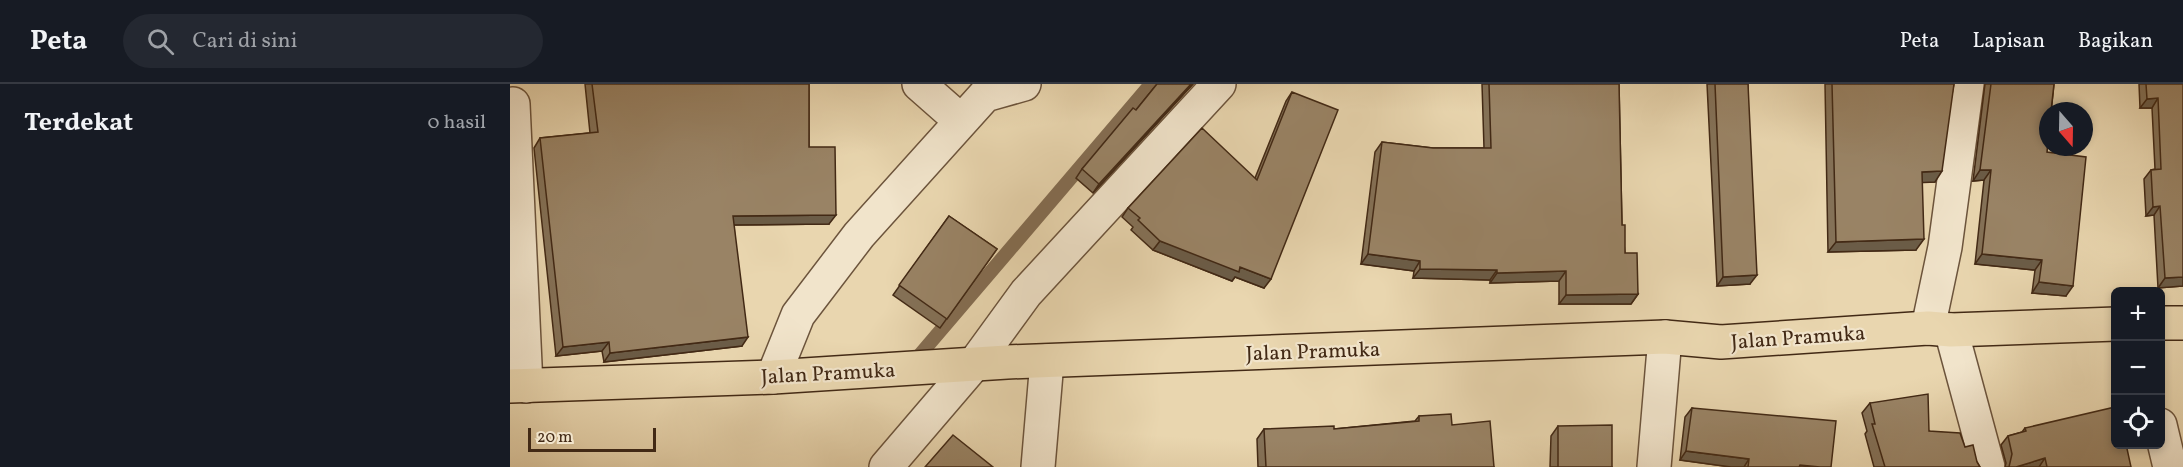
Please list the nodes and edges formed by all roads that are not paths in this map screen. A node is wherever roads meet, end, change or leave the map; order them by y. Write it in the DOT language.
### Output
graph roads {
  1 [pos="919,84"];
  2 [pos="1024,84"];
  3 [pos="1219,84"];
  4 [pos="1967,84"];
  5 [pos="990,90"];
  6 [pos="513,104"];
  7 [pos="957,125"];
  8 [pos="2165,323"];
  9 [pos="2183,323"];
  10 [pos="2111,324"];
  11 [pos="1939,329"];
  12 [pos="1665,337"];
  13 [pos="1047,361"];
  14 [pos="975,363"];
  15 [pos="773,377"];
  16 [pos="518,386"];
  17 [pos="2165,446"];
  18 [pos="886,467"];
  19 [pos="1038,467"];
  20 [pos="1653,467"];
  21 [pos="1988,467"];
  22 [pos="2170,467"];
  1 -- 7 [label="street"];
  2 -- 5 [label="street"];
  3 -- 14 [label="street"];
  4 -- 11 [label="street"];
  5 -- 7 [label="street"];
  6 -- 16 [label="street"];
  7 -- 15 [label="street"];
  8 -- 9 [label="main road"];
  10 -- 11 [label="main road, Jalan Pramuka"];
  11 -- 12 [label="main road, Jalan Pramuka"];
  11 -- 21 [label="street"];
  12 -- 13 [label="main road, Jalan Pramuka"];
  12 -- 20 [label="street"];
  13 -- 14 [label="main road, Jalan Pramuka"];
  13 -- 19 [label="street"];
  14 -- 15 [label="main road, Jalan Pramuka"];
  14 -- 18 [label="street"];
  15 -- 16 [label="main road, Jalan Pramuka"];
  17 -- 22 [label="street"];
}
